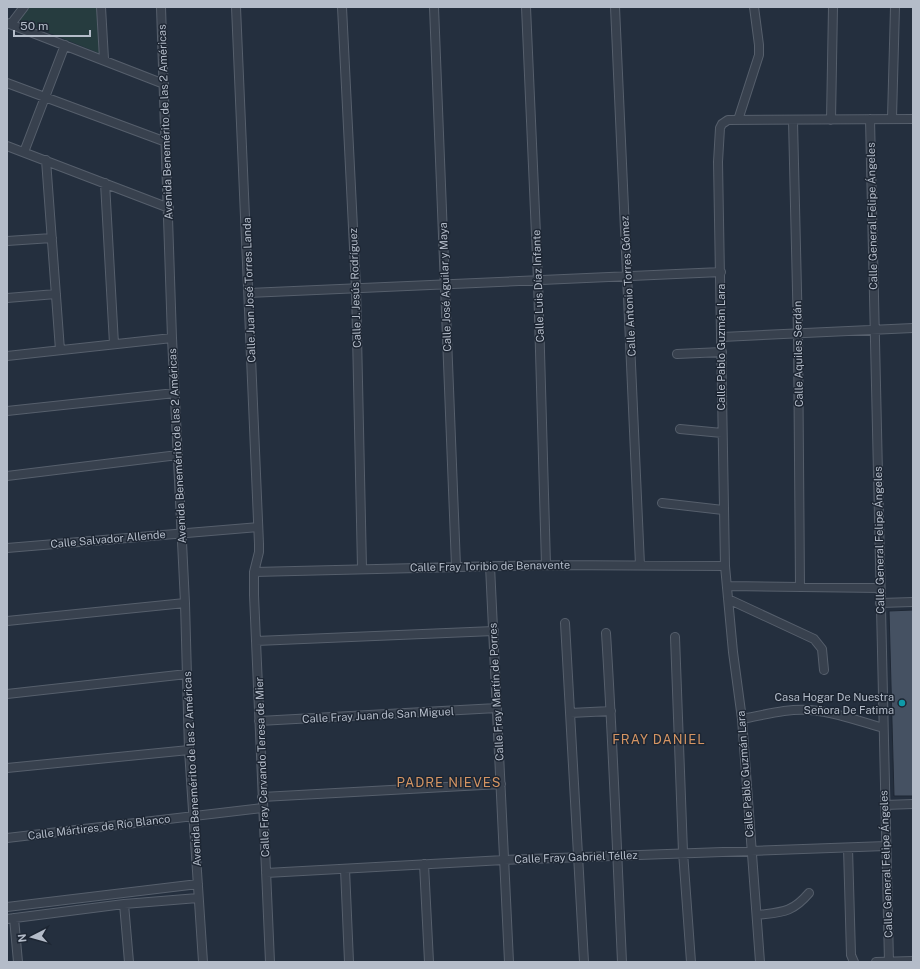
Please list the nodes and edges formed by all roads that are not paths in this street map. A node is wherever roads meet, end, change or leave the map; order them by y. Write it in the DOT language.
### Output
graph roads {
  1 [pos="24,7"];
  2 [pos="101,7"];
  3 [pos="162,7"];
  4 [pos="236,7"];
  5 [pos="342,7"];
  6 [pos="434,7"];
  7 [pos="526,7"];
  8 [pos="615,7"];
  9 [pos="754,7"];
  10 [pos="833,7"];
  11 [pos="896,7"];
  12 [pos="9,23"];
  13 [pos="65,45"];
  14 [pos="104,59"];
  15 [pos="7,83"];
  16 [pos="164,84"];
  17 [pos="44,98"];
  18 [pos="892,118"];
  19 [pos="870,119"];
  20 [pos="913,119"];
  21 [pos="738,120"];
  22 [pos="831,120"];
  23 [pos="793,121"];
  24 [pos="166,142"];
  25 [pos="7,146"];
  26 [pos="24,152"];
  27 [pos="46,160"];
  28 [pos="104,183"];
  29 [pos="168,208"];
  30 [pos="52,238"];
  31 [pos="7,241"];
  32 [pos="721,272"];
  33 [pos="628,276"];
  34 [pos="538,280"];
  35 [pos="445,285"];
  36 [pos="356,288"];
  37 [pos="249,293"];
  38 [pos="56,294"];
  39 [pos="7,298"];
  40 [pos="913,328"];
  41 [pos="874,329"];
  42 [pos="798,333"];
  43 [pos="722,337"];
  44 [pos="172,338"];
  45 [pos="114,344"];
  46 [pos="60,350"];
  47 [pos="722,352"];
  48 [pos="677,354"];
  49 [pos="7,356"];
  50 [pos="175,393"];
  51 [pos="7,411"];
  52 [pos="680,429"];
  53 [pos="722,433"];
  54 [pos="178,455"];
  55 [pos="7,476"];
  56 [pos="662,503"];
  57 [pos="723,510"];
  58 [pos="258,527"];
  59 [pos="182,532"];
  60 [pos="7,548"];
  61 [pos="640,564"];
  62 [pos="546,565"];
  63 [pos="456,566"];
  64 [pos="490,566"];
  65 [pos="725,566"];
  66 [pos="362,568"];
  67 [pos="254,572"];
  68 [pos="728,586"];
  69 [pos="800,587"];
  70 [pos="880,588"];
  71 [pos="728,599"];
  72 [pos="913,602"];
  73 [pos="185,603"];
  74 [pos="880,603"];
  75 [pos="7,621"];
  76 [pos="566,623"];
  77 [pos="494,631"];
  78 [pos="606,633"];
  79 [pos="675,637"];
  80 [pos="256,641"];
  81 [pos="824,670"];
  82 [pos="187,674"];
  83 [pos="7,694"];
  84 [pos="497,708"];
  85 [pos="611,711"];
  86 [pos="570,713"];
  87 [pos="742,719"];
  88 [pos="259,721"];
  89 [pos="883,728"];
  90 [pos="189,750"];
  91 [pos="7,768"];
  92 [pos="501,784"];
  93 [pos="262,797"];
  94 [pos="913,804"];
  95 [pos="885,805"];
  96 [pos="262,808"];
  97 [pos="192,817"];
  98 [pos="7,838"];
  99 [pos="886,846"];
  100 [pos="848,848"];
  101 [pos="751,850"];
  102 [pos="683,852"];
  103 [pos="616,855"];
  104 [pos="577,857"];
  105 [pos="504,860"];
  106 [pos="424,864"];
  107 [pos="345,869"];
  108 [pos="266,873"];
  109 [pos="198,884"];
  110 [pos="809,894"];
  111 [pos="198,898"];
  112 [pos="124,904"];
  113 [pos="7,906"];
  114 [pos="758,915"];
  115 [pos="10,919"];
  116 [pos="853,961"];
  117 [pos="889,961"];
  118 [pos="913,961"];
  119 [pos="18,962"];
  120 [pos="129,962"];
  121 [pos="203,962"];
  122 [pos="270,962"];
  123 [pos="349,962"];
  124 [pos="429,962"];
  125 [pos="509,962"];
  126 [pos="584,962"];
  127 [pos="622,962"];
  128 [pos="691,962"];
  129 [pos="760,962"];
  130 [pos="876,962"];
  1 -- 12 [label="street"];
  2 -- 14 [label="street"];
  3 -- 16 [label="street, Avenida Benemérito de las 2 Américas"];
  4 -- 37 [label="street, Calle Juan José Torres Landa"];
  5 -- 36 [label="street, Calle J. Jesús Rodríguez"];
  6 -- 35 [label="street, Calle José Aguilar y Maya"];
  7 -- 34 [label="street, Calle Luis Díaz Infante"];
  8 -- 33 [label="street, Calle Antonio Torres Gómez"];
  9 -- 21 [label="street"];
  10 -- 22 [label="street"];
  11 -- 18 [label="street"];
  12 -- 13 [label="street"];
  13 -- 14 [label="street"];
  13 -- 17 [label="street"];
  14 -- 16 [label="street"];
  15 -- 17 [label="street"];
  16 -- 24 [label="street, Avenida Benemérito de las 2 Américas"];
  17 -- 24 [label="street"];
  17 -- 26 [label="street"];
  18 -- 19 [label="street"];
  18 -- 20 [label="street"];
  19 -- 22 [label="street"];
  19 -- 41 [label="street, Calle General Felipe Ángeles"];
  21 -- 23 [label="street"];
  21 -- 32 [label="street, Calle Pablo Guzmán Lara"];
  22 -- 23 [label="street"];
  23 -- 42 [label="street, Calle Aquiles Serdán"];
  24 -- 29 [label="street, Avenida Benemérito de las 2 Américas"];
  25 -- 26 [label="street"];
  26 -- 27 [label="street"];
  27 -- 28 [label="street"];
  27 -- 30 [label="street"];
  28 -- 29 [label="street"];
  28 -- 45 [label="street"];
  29 -- 44 [label="street, Avenida Benemérito de las 2 Américas"];
  30 -- 31 [label="street"];
  30 -- 38 [label="street"];
  32 -- 33 [label="street"];
  32 -- 43 [label="street, Calle Pablo Guzmán Lara"];
  33 -- 34 [label="street"];
  33 -- 61 [label="street, Calle Antonio Torres Gómez"];
  34 -- 35 [label="street"];
  34 -- 62 [label="street, Calle Luis Díaz Infante"];
  35 -- 36 [label="street"];
  35 -- 63 [label="street, Calle José Aguilar y Maya"];
  36 -- 37 [label="street"];
  36 -- 66 [label="street, Calle J. Jesús Rodríguez"];
  37 -- 58 [label="street, Calle Juan José Torres Landa"];
  38 -- 39 [label="street"];
  38 -- 46 [label="street"];
  40 -- 41 [label="street"];
  41 -- 42 [label="street"];
  41 -- 70 [label="street, Calle General Felipe Ángeles"];
  42 -- 43 [label="street"];
  42 -- 69 [label="street, Calle Aquiles Serdán"];
  43 -- 47 [label="street, Calle Pablo Guzmán Lara"];
  44 -- 45 [label="street"];
  44 -- 50 [label="street, Avenida Benemérito de las 2 Américas"];
  45 -- 46 [label="street"];
  46 -- 49 [label="street"];
  47 -- 48 [label="street"];
  47 -- 53 [label="street, Calle Pablo Guzmán Lara"];
  50 -- 51 [label="street"];
  50 -- 54 [label="street, Avenida Benemérito de las 2 Américas"];
  52 -- 53 [label="street"];
  53 -- 57 [label="street, Calle Pablo Guzmán Lara"];
  54 -- 55 [label="street"];
  54 -- 59 [label="street, Avenida Benemérito de las 2 Américas"];
  56 -- 57 [label="street"];
  57 -- 65 [label="street, Calle Pablo Guzmán Lara"];
  58 -- 59 [label="street, Calle Salvador Allende"];
  58 -- 67 [label="street, Calle Juan José Torres Landa"];
  59 -- 60 [label="street, Calle Salvador Allende"];
  59 -- 73 [label="street, Avenida Benemérito de las 2 Américas"];
  61 -- 62 [label="street, Calle Fray Toribio de Benavente"];
  61 -- 65 [label="street, Calle Fray Toribio de Benavente"];
  62 -- 64 [label="street, Calle Fray Toribio de Benavente"];
  63 -- 64 [label="street, Calle Fray Toribio de Benavente"];
  63 -- 66 [label="street, Calle Fray Toribio de Benavente"];
  64 -- 77 [label="street, Calle Fray Martín de Porres"];
  65 -- 68 [label="street, Calle Pablo Guzmán Lara"];
  66 -- 67 [label="street, Calle Fray Toribio de Benavente"];
  67 -- 80 [label="street, Calle Fray Cervando Teresa de Mier"];
  68 -- 69 [label="street"];
  68 -- 71 [label="street, Calle Pablo Guzmán Lara"];
  69 -- 70 [label="street"];
  70 -- 74 [label="street, Calle General Felipe Ángeles"];
  71 -- 81 [label="street"];
  71 -- 87 [label="street, Calle Pablo Guzmán Lara"];
  72 -- 74 [label="street"];
  73 -- 75 [label="street"];
  73 -- 82 [label="street, Avenida Benemérito de las 2 Américas"];
  74 -- 89 [label="street, Calle General Felipe Ángeles"];
  76 -- 86 [label="street"];
  77 -- 80 [label="street"];
  77 -- 84 [label="street, Calle Fray Martín de Porres"];
  78 -- 85 [label="street"];
  79 -- 102 [label="street"];
  80 -- 88 [label="street, Calle Fray Cervando Teresa de Mier"];
  82 -- 83 [label="street"];
  82 -- 90 [label="street, Avenida Benemérito de las 2 Américas"];
  84 -- 88 [label="street, Calle Fray Juan de San Miguel"];
  84 -- 92 [label="street, Calle Fray Martín de Porres"];
  85 -- 86 [label="street"];
  85 -- 103 [label="street"];
  86 -- 104 [label="street"];
  87 -- 89 [label="street"];
  87 -- 101 [label="street, Calle Pablo Guzmán Lara"];
  88 -- 93 [label="street, Calle Fray Cervando Teresa de Mier"];
  89 -- 95 [label="street, Calle General Felipe Ángeles"];
  90 -- 91 [label="street"];
  90 -- 97 [label="street, Avenida Benemérito de las 2 Américas"];
  92 -- 93 [label="street"];
  92 -- 105 [label="street, Calle Fray Martín de Porres"];
  93 -- 96 [label="street, Calle Fray Cervando Teresa de Mier"];
  94 -- 95 [label="street"];
  95 -- 99 [label="street, Calle General Felipe Ángeles"];
  96 -- 97 [label="street, Calle Mártires de Río Blanco"];
  96 -- 108 [label="street, Calle Fray Cervando Teresa de Mier"];
  97 -- 98 [label="street, Calle Mártires de Río Blanco"];
  97 -- 109 [label="street, Avenida Benemérito de las 2 Américas"];
  99 -- 100 [label="street, Calle Fray Gabriel Téllez"];
  99 -- 117 [label="street, Calle General Felipe Ángeles"];
  100 -- 101 [label="street, Calle Fray Gabriel Téllez"];
  100 -- 116 [label="street"];
  101 -- 102 [label="street, Calle Fray Gabriel Téllez"];
  101 -- 114 [label="street, Calle Pablo Guzmán Lara"];
  102 -- 103 [label="street, Calle Fray Gabriel Téllez"];
  102 -- 128 [label="street"];
  103 -- 104 [label="street, Calle Fray Gabriel Téllez"];
  103 -- 127 [label="street"];
  104 -- 105 [label="street, Calle Fray Gabriel Téllez"];
  104 -- 126 [label="street"];
  105 -- 106 [label="street, Calle Fray Gabriel Téllez"];
  105 -- 125 [label="street, Calle Fray Martín de Porres"];
  106 -- 107 [label="street, Calle Fray Gabriel Téllez"];
  106 -- 124 [label="street"];
  107 -- 108 [label="street, Calle Fray Gabriel Téllez"];
  107 -- 123 [label="street"];
  108 -- 122 [label="street, Calle Fray Cervando Teresa de Mier"];
  109 -- 111 [label="street, Avenida Benemérito de las 2 Américas"];
  109 -- 113 [label="street"];
  110 -- 114 [label="street"];
  111 -- 112 [label="street"];
  111 -- 121 [label="street, Avenida Benemérito de las 2 Américas"];
  112 -- 115 [label="street"];
  112 -- 120 [label="street"];
  114 -- 129 [label="street, Calle Pablo Guzmán Lara"];
  115 -- 119 [label="street"];
  117 -- 118 [label="street"];
  117 -- 130 [label="street"];
}
